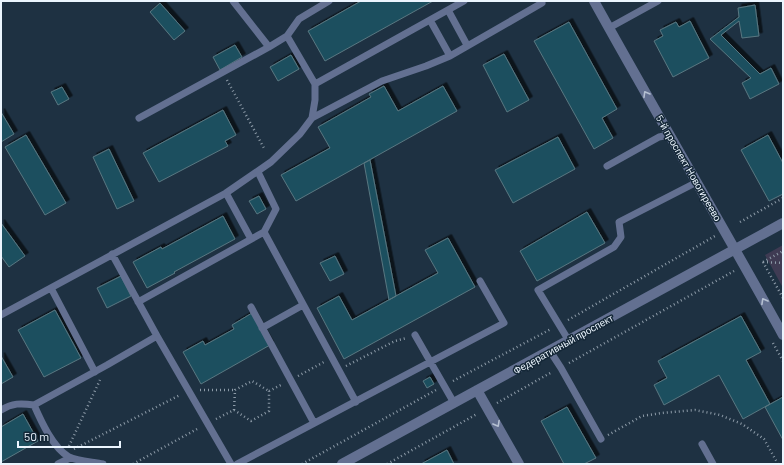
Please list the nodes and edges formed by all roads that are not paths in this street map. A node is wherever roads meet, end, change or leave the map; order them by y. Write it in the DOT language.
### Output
graph roads {
  1 [pos="233,1"];
  2 [pos="329,1"];
  3 [pos="464,1"];
  4 [pos="594,1"];
  5 [pos="658,1"];
  6 [pos="542,3"];
  7 [pos="448,10"];
  8 [pos="430,20"];
  9 [pos="609,28"];
  10 [pos="287,36"];
  11 [pos="467,46"];
  12 [pos="269,47"];
  13 [pos="450,56"];
  14 [pos="315,84"];
  15 [pos="139,118"];
  16 [pos="312,118"];
  17 [pos="669,135"];
  18 [pos="607,166"];
  19 [pos="258,172"];
  20 [pos="697,182"];
  21 [pos="226,193"];
  22 [pos="783,223"];
  23 [pos="264,232"];
  24 [pos="251,239"];
  25 [pos="736,249"];
  26 [pos="112,254"];
  27 [pos="480,281"];
  28 [pos="51,288"];
  29 [pos="138,302"];
  30 [pos="303,305"];
  31 [pos="251,307"];
  32 [pos="1,315"];
  33 [pos="262,328"];
  34 [pos="415,335"];
  35 [pos="783,335"];
  36 [pos="157,336"];
  37 [pos="568,341"];
  38 [pos="550,352"];
  39 [pos="430,362"];
  40 [pos="95,372"];
  41 [pos="477,390"];
  42 [pos="356,402"];
  43 [pos="454,403"];
  44 [pos="34,405"];
  45 [pos="1,410"];
  46 [pos="314,423"];
  47 [pos="601,439"];
  48 [pos="702,444"];
  49 [pos="68,456"];
  50 [pos="356,461"];
  51 [pos="58,464"];
  52 [pos="103,464"];
  53 [pos="231,464"];
  54 [pos="237,464"];
  55 [pos="342,464"];
  56 [pos="519,464"];
  57 [pos="712,464"];
  1 -- 12 [label="lane"];
  2 -- 10 [label="lane"];
  3 -- 7 [label="lane"];
  4 -- 9 [label="street, 5-й проспект Новогиреево"];
  5 -- 9 [label="lane"];
  6 -- 11 [label="lane"];
  7 -- 8 [label="lane"];
  7 -- 11 [label="lane"];
  8 -- 13 [label="lane"];
  8 -- 14 [label="lane"];
  17 -- 9 [label="street, 5-й проспект Новогиреево, one-way"];
  10 -- 12 [label="lane"];
  10 -- 14 [label="lane"];
  11 -- 13 [label="lane"];
  12 -- 15 [label="lane"];
  13 -- 16 [label="lane"];
  14 -- 16 [label="lane"];
  16 -- 19 [label="lane"];
  17 -- 18 [label="lane"];
  17 -- 20 [label="street, 5-й проспект Новогиреево"];
  19 -- 21 [label="lane"];
  19 -- 23 [label="lane"];
  20 -- 25 [label="street, 5-й проспект Новогиреево"];
  20 -- 37 [label="lane"];
  21 -- 24 [label="lane"];
  21 -- 26 [label="lane"];
  22 -- 25 [label="street, Федеративный проспект"];
  23 -- 24 [label="lane"];
  23 -- 30 [label="lane"];
  24 -- 29 [label="lane"];
  35 -- 25 [label="street, 5-й проспект Новогиреево, one-way"];
  25 -- 37 [label="street, Федеративный проспект"];
  26 -- 28 [label="lane"];
  26 -- 29 [label="lane"];
  27 -- 39 [label="lane"];
  28 -- 32 [label="lane"];
  28 -- 40 [label="lane"];
  29 -- 36 [label="lane"];
  30 -- 33 [label="lane"];
  30 -- 42 [label="lane"];
  31 -- 33 [label="lane"];
  33 -- 46 [label="lane"];
  34 -- 39 [label="lane"];
  36 -- 40 [label="lane"];
  36 -- 53 [label="lane"];
  37 -- 38 [label="street, Федеративный проспект"];
  38 -- 41 [label="street, Федеративный проспект"];
  38 -- 47 [label="lane"];
  39 -- 42 [label="lane"];
  39 -- 43 [label="lane"];
  40 -- 44 [label="lane"];
  41 -- 43 [label="street, Федеративный проспект"];
  41 -- 56 [label="street, one-way"];
  42 -- 46 [label="lane"];
  43 -- 50 [label="street, Федеративный проспект"];
  44 -- 45 [label="lane"];
  44 -- 49 [label="lane"];
  46 -- 54 [label="lane"];
  48 -- 57 [label="lane"];
  49 -- 51 [label="lane"];
  49 -- 52 [label="lane"];
  50 -- 55 [label="street, Федеративный проспект"];
}
